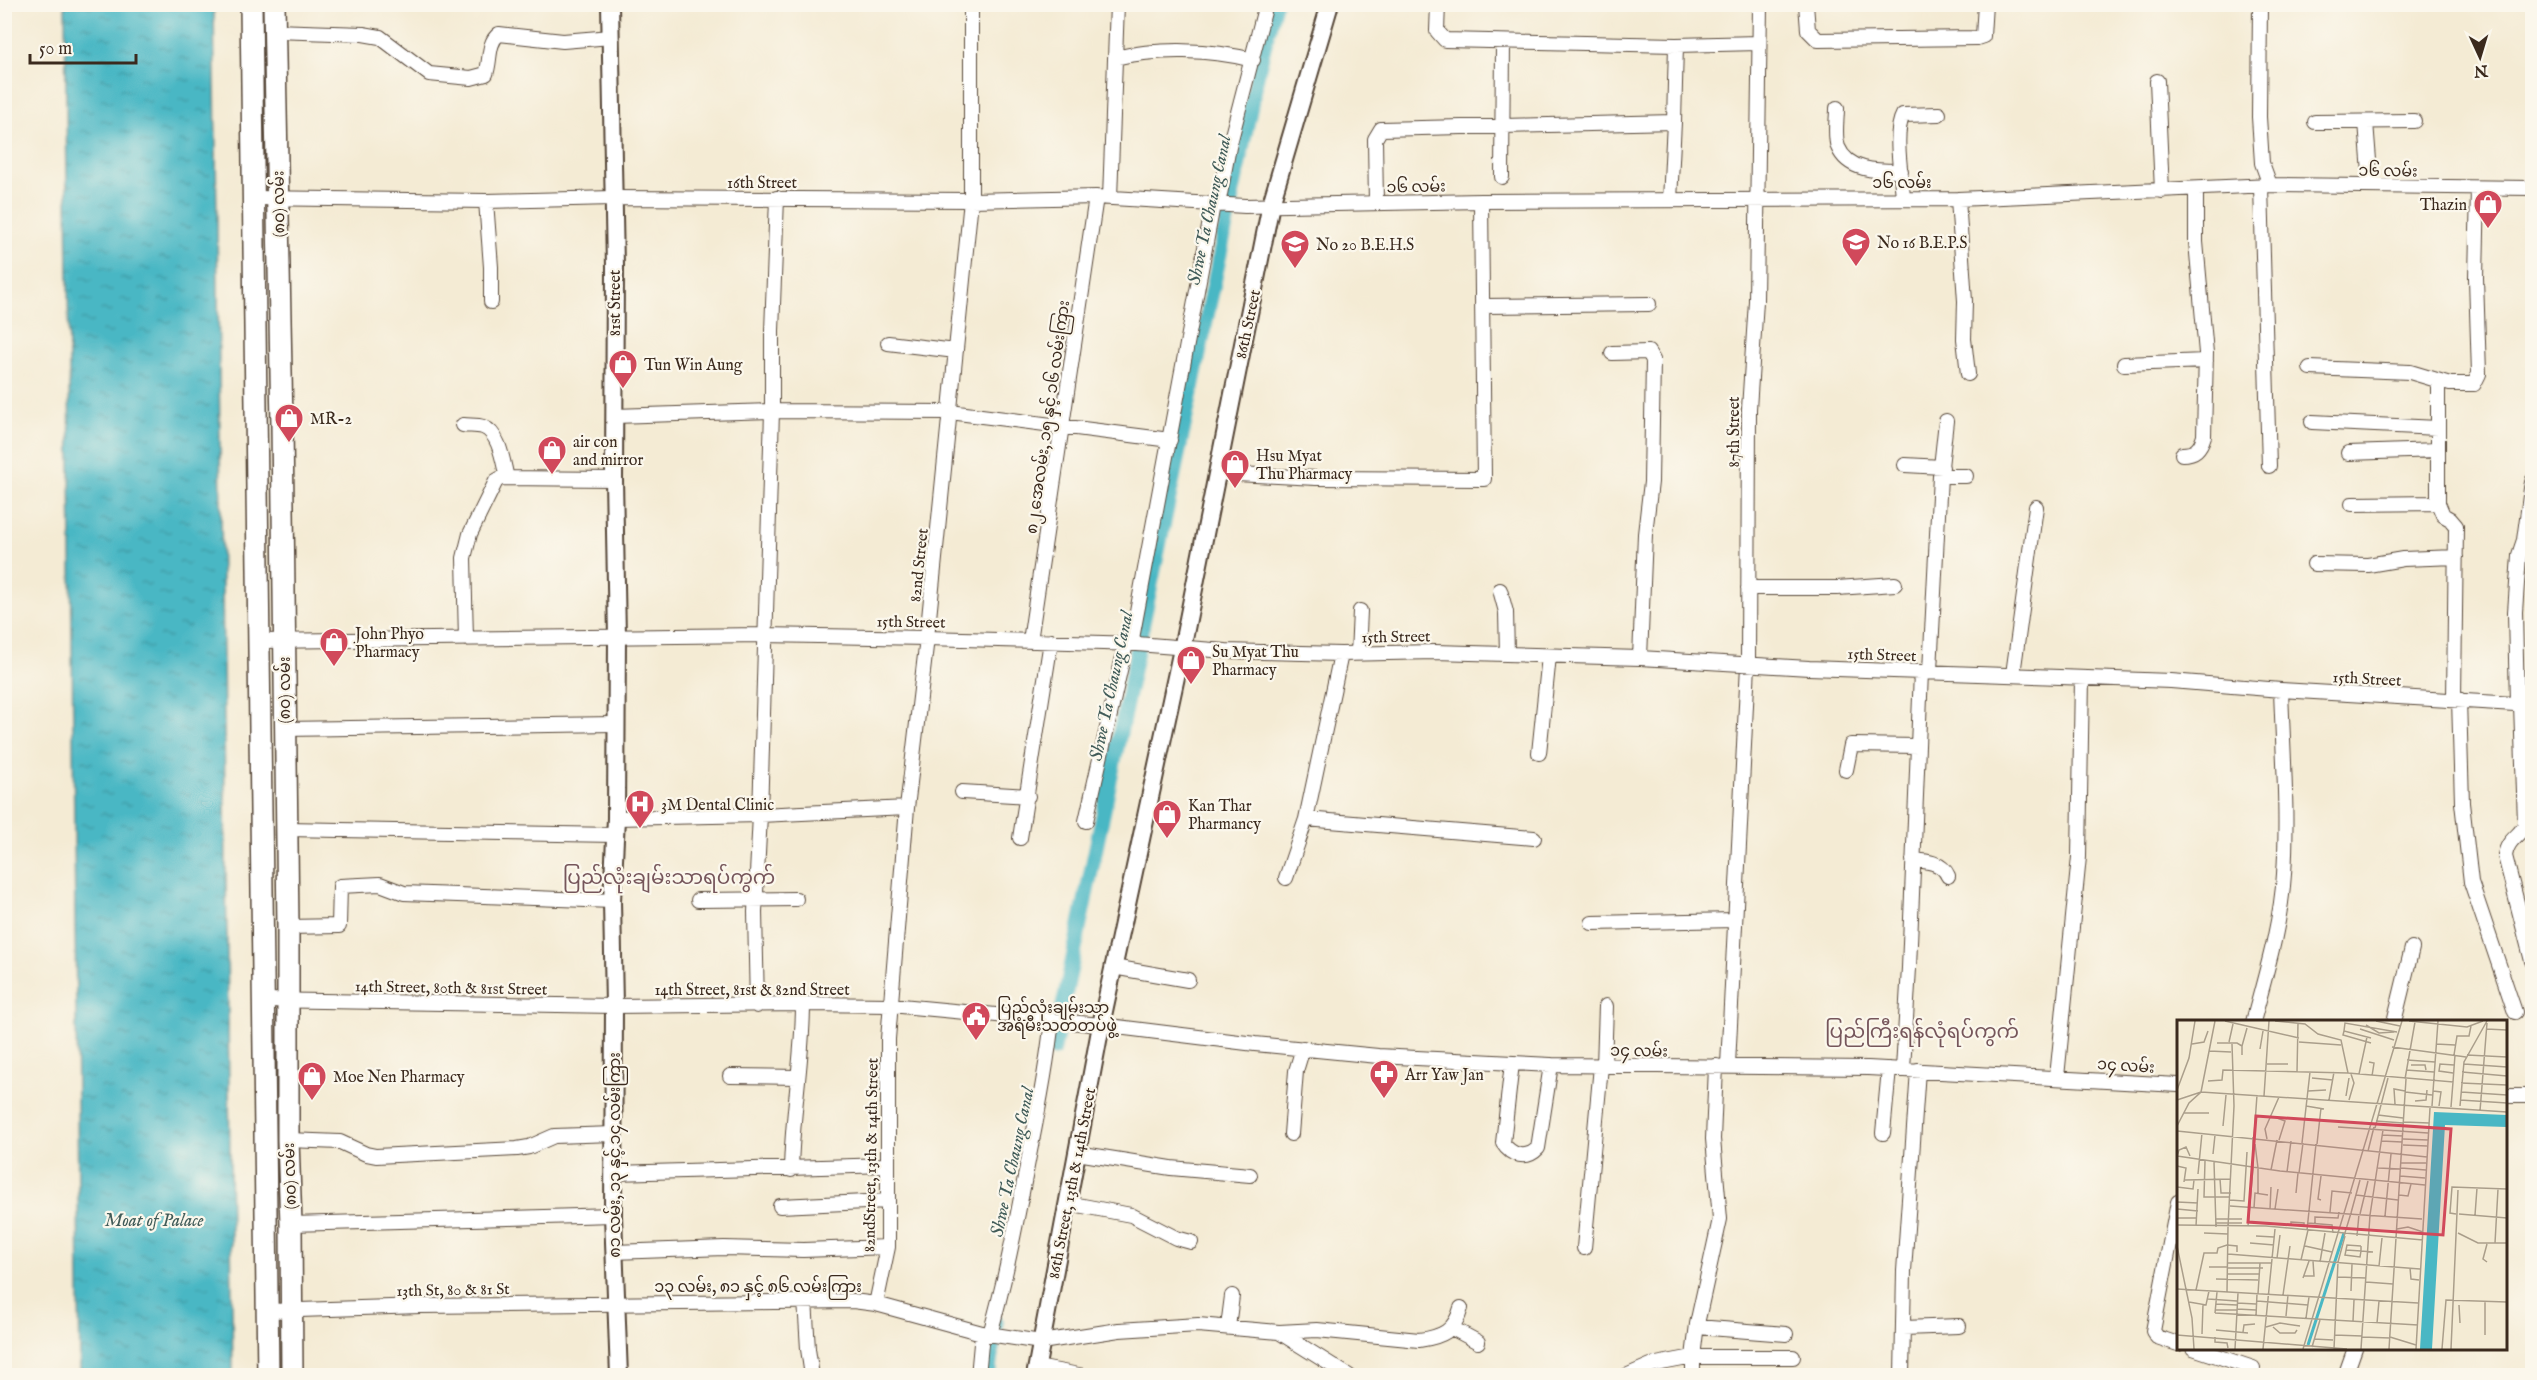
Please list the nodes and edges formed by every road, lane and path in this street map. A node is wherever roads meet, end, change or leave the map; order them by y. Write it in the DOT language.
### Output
graph roads {
  1 [pos="251,4"];
  2 [pos="274,4"];
  3 [pos="610,4"];
  4 [pos="971,4"];
  5 [pos="1118,4"];
  6 [pos="1266,4"];
  7 [pos="1330,4"];
  8 [pos="1438,4"];
  9 [pos="1760,4"];
  10 [pos="1806,4"];
  11 [pos="1984,4"];
  12 [pos="2260,4"];
  13 [pos="274,31"];
  14 [pos="611,37"];
  15 [pos="1503,42"];
  16 [pos="1759,43"];
  17 [pos="1676,45"];
  18 [pos="1115,58"];
  19 [pos="1252,60"];
  20 [pos="2157,81"];
  21 [pos="1837,108"];
  22 [pos="1939,114"];
  23 [pos="2414,121"];
  24 [pos="1674,122"];
  25 [pos="2315,122"];
  26 [pos="2366,122"];
  27 [pos="1503,125"];
  28 [pos="1901,171"];
  29 [pos="1502,177"];
  30 [pos="2266,186"];
  31 [pos="2371,186"];
  32 [pos="2478,188"];
  33 [pos="2532,188"];
  34 [pos="2196,190"];
  35 [pos="2162,191"];
  36 [pos="278,197"];
  37 [pos="253,198"];
  38 [pos="613,198"];
  39 [pos="777,198"];
  40 [pos="1103,198"];
  41 [pos="1903,198"];
  42 [pos="1958,199"];
  43 [pos="971,200"];
  44 [pos="1670,200"];
  45 [pos="1757,200"];
  46 [pos="486,201"];
  47 [pos="1481,201"];
  48 [pos="1376,203"];
  49 [pos="1271,204"];
  50 [pos="1218,205"];
  51 [pos="491,302"];
  52 [pos="1648,304"];
  53 [pos="1483,306"];
  54 [pos="888,343"];
  55 [pos="956,351"];
  56 [pos="1612,353"];
  57 [pos="2205,360"];
  58 [pos="2124,364"];
  59 [pos="2310,368"];
  60 [pos="1968,375"];
  61 [pos="2438,382"];
  62 [pos="772,411"];
  63 [pos="950,412"];
  64 [pos="614,416"];
  65 [pos="1946,421"];
  66 [pos="2312,422"];
  67 [pos="463,425"];
  68 [pos="1063,425"];
  69 [pos="2438,428"];
  70 [pos="1170,440"];
  71 [pos="2438,450"];
  72 [pos="2348,453"];
  73 [pos="2182,454"];
  74 [pos="1905,465"];
  75 [pos="2269,466"];
  76 [pos="1941,471"];
  77 [pos="1217,473"];
  78 [pos="1966,476"];
  79 [pos="507,478"];
  80 [pos="614,479"];
  81 [pos="2532,481"];
  82 [pos="2438,503"];
  83 [pos="2352,504"];
  84 [pos="2036,507"];
  85 [pos="2456,557"];
  86 [pos="2314,564"];
  87 [pos="1895,584"];
  88 [pos="1748,588"];
  89 [pos="1500,590"];
  90 [pos="1360,610"];
  91 [pos="764,635"];
  92 [pos="617,638"];
  93 [pos="927,638"];
  94 [pos="466,639"];
  95 [pos="258,641"];
  96 [pos="284,641"];
  97 [pos="1030,641"];
  98 [pos="1051,641"];
  99 [pos="1131,644"];
  100 [pos="1182,649"];
  101 [pos="1341,654"];
  102 [pos="1358,654"];
  103 [pos="1507,654"];
  104 [pos="1549,656"];
  105 [pos="1640,658"];
  106 [pos="1748,665"];
  107 [pos="1925,671"];
  108 [pos="2013,674"];
  109 [pos="2082,678"];
  110 [pos="2281,690"];
  111 [pos="2457,699"];
  112 [pos="2523,704"];
  113 [pos="615,724"];
  114 [pos="284,729"];
  115 [pos="1918,746"];
  116 [pos="1539,753"];
  117 [pos="1846,770"];
  118 [pos="962,792"];
  119 [pos="1028,796"];
  120 [pos="907,808"];
  121 [pos="760,815"];
  122 [pos="616,818"];
  123 [pos="1306,819"];
  124 [pos="1086,821"];
  125 [pos="286,830"];
  126 [pos="615,835"];
  127 [pos="1020,838"];
  128 [pos="1534,838"];
  129 [pos="1913,860"];
  130 [pos="1948,876"];
  131 [pos="1286,878"];
  132 [pos="796,899"];
  133 [pos="698,900"];
  134 [pos="612,901"];
  135 [pos="755,901"];
  136 [pos="1735,920"];
  137 [pos="1592,923"];
  138 [pos="288,927"];
  139 [pos="2412,948"];
  140 [pos="2532,962"];
  141 [pos="1113,967"];
  142 [pos="1188,980"];
  143 [pos="262,1000"];
  144 [pos="286,1000"];
  145 [pos="803,1004"];
  146 [pos="891,1005"];
  147 [pos="614,1006"];
  148 [pos="757,1006"];
  149 [pos="1606,1006"];
  150 [pos="2515,1012"];
  151 [pos="1052,1020"];
  152 [pos="2254,1020"];
  153 [pos="2394,1020"];
  154 [pos="1101,1025"];
  155 [pos="1303,1048"];
  156 [pos="1512,1063"];
  157 [pos="1551,1065"];
  158 [pos="1722,1065"];
  159 [pos="1602,1066"];
  160 [pos="1896,1069"];
  161 [pos="1918,1070"];
  162 [pos="730,1076"];
  163 [pos="797,1077"];
  164 [pos="2057,1077"];
  165 [pos="2177,1085"];
  166 [pos="2507,1096"];
  167 [pos="2532,1096"];
  168 [pos="1882,1133"];
  169 [pos="614,1134"];
  170 [pos="1291,1134"];
  171 [pos="288,1140"];
  172 [pos="1077,1153"];
  173 [pos="887,1165"];
  174 [pos="791,1170"];
  175 [pos="615,1173"];
  176 [pos="1250,1175"];
  177 [pos="888,1201"];
  178 [pos="1067,1203"];
  179 [pos="780,1206"];
  180 [pos="614,1215"];
  181 [pos="2177,1216"];
  182 [pos="291,1224"];
  183 [pos="1191,1242"];
  184 [pos="888,1247"];
  185 [pos="1584,1248"];
  186 [pos="614,1252"];
  187 [pos="2174,1256"];
  188 [pos="1232,1296"];
  189 [pos="805,1300"];
  190 [pos="615,1303"];
  191 [pos="876,1304"];
  192 [pos="1461,1308"];
  193 [pos="292,1310"];
  194 [pos="269,1311"];
  195 [pos="1959,1326"];
  196 [pos="1228,1327"];
  197 [pos="1697,1327"];
  198 [pos="1452,1328"];
  199 [pos="1903,1328"];
  200 [pos="1279,1332"];
  201 [pos="986,1334"];
  202 [pos="1786,1334"];
  203 [pos="1041,1342"];
  204 [pos="1478,1342"];
  205 [pos="2177,1344"];
  206 [pos="2199,1350"];
  207 [pos="2354,1350"];
  208 [pos="1693,1357"];
  209 [pos="1792,1358"];
  210 [pos="2253,1368"];
  211 [pos="1036,1371"];
  212 [pos="268,1376"];
  213 [pos="292,1376"];
  214 [pos="618,1376"];
  215 [pos="812,1376"];
  216 [pos="978,1376"];
  217 [pos="1084,1376"];
  218 [pos="1349,1376"];
  219 [pos="1626,1376"];
  220 [pos="1693,1376"];
  221 [pos="1902,1376"];
  222 [pos="2345,1376"];
  1 -- 37 [label="main road, (၈၀) လမ်း"];
  2 -- 13 [label="main road, (၈၀) လမ်း"];
  3 -- 14 [label="street, 81st Street"];
  4 -- 43 [label="street, 82nd Street"];
  5 -- 18 [label="street, ၈၂ အေလမ်း, ၁၅ နှင့် ၁၆ လမ်းကြား"];
  6 -- 19 [label="street"];
  7 -- 49 [label="street, 86th Street"];
  8 -- 15 [label="street"];
  9 -- 16 [label="street, 87th Street"];
  10 -- 11 [label="street"];
  12 -- 30 [label="street"];
  13 -- 14 [label="street"];
  13 -- 36 [label="main road, (၈၀) လမ်း"];
  14 -- 38 [label="street, 81st Street"];
  15 -- 17 [label="street"];
  15 -- 27 [label="street"];
  16 -- 17 [label="street"];
  16 -- 45 [label="street, 87th Street"];
  17 -- 24 [label="street"];
  18 -- 19 [label="street"];
  18 -- 40 [label="street, ၈၂ အေလမ်း, ၁၅ နှင့် ၁၆ လမ်းကြား"];
  19 -- 50 [label="street"];
  20 -- 35 [label="street"];
  21 -- 28 [label="street"];
  22 -- 28 [label="street"];
  23 -- 26 [label="street"];
  24 -- 27 [label="street"];
  24 -- 44 [label="street"];
  25 -- 26 [label="street"];
  26 -- 31 [label="street"];
  27 -- 29 [label="street"];
  27 -- 48 [label="street"];
  28 -- 41 [label="street"];
  30 -- 31 [label="street, ၁၆ လမ်း"];
  30 -- 34 [label="street, ၁၆ လမ်း"];
  30 -- 75 [label="street"];
  31 -- 32 [label="street, ၁၆ လမ်း"];
  32 -- 33 [label="street, ၁၆ လမ်း"];
  32 -- 61 [label="street"];
  34 -- 35 [label="street, ၁၆ လမ်း"];
  34 -- 57 [label="street"];
  35 -- 42 [label="street, ၁၆ လမ်း"];
  36 -- 37 [label="street, 16th Street"];
  36 -- 46 [label="street, 16th Street"];
  36 -- 96 [label="main road, (၈၀) လမ်း"];
  37 -- 95 [label="main road, (၈၀) လမ်း"];
  38 -- 39 [label="street, 16th Street"];
  38 -- 46 [label="street, 16th Street"];
  38 -- 64 [label="street, 81st Street"];
  39 -- 43 [label="street, 16th Street"];
  39 -- 62 [label="street"];
  40 -- 43 [label="street, 16th Street"];
  40 -- 50 [label="street, 16th Street"];
  40 -- 68 [label="street, ၈၂ အေလမ်း, ၁၅ နှင့် ၁၆ လမ်းကြား"];
  41 -- 42 [label="street, ၁၆ လမ်း"];
  41 -- 45 [label="street, ၁၆ လမ်း"];
  42 -- 60 [label="street"];
  43 -- 55 [label="street, 82nd Street"];
  44 -- 45 [label="street, ၁၆ လမ်း"];
  44 -- 47 [label="street, ၁၆ လမ်း"];
  45 -- 88 [label="street, 87th Street"];
  46 -- 51 [label="street"];
  47 -- 48 [label="street, ၁၆ လမ်း"];
  47 -- 53 [label="street"];
  48 -- 49 [label="street, ၁၆ လမ်း"];
  49 -- 50 [label="street, 16th Street"];
  49 -- 77 [label="street, 86th Street"];
  50 -- 70 [label="street"];
  52 -- 53 [label="street"];
  53 -- 77 [label="street"];
  54 -- 55 [label="street"];
  55 -- 63 [label="street, 82nd Street"];
  56 -- 105 [label="street"];
  57 -- 58 [label="street"];
  57 -- 73 [label="street"];
  59 -- 61 [label="street"];
  61 -- 69 [label="street"];
  62 -- 63 [label="street"];
  62 -- 64 [label="street"];
  62 -- 91 [label="street"];
  63 -- 68 [label="street"];
  63 -- 93 [label="street, 82nd Street"];
  64 -- 80 [label="street, 81st Street"];
  65 -- 76 [label="street"];
  66 -- 69 [label="street"];
  67 -- 79 [label="street"];
  68 -- 70 [label="street"];
  68 -- 97 [label="street, ၈၂ အေလမ်း, ၁၅ နှင့် ၁၆ လမ်းကြား"];
  69 -- 71 [label="street"];
  70 -- 99 [label="street"];
  71 -- 72 [label="street"];
  71 -- 82 [label="street"];
  74 -- 76 [label="street"];
  76 -- 78 [label="street"];
  76 -- 107 [label="street"];
  77 -- 100 [label="street, 86th Street"];
  79 -- 80 [label="street"];
  79 -- 94 [label="street"];
  80 -- 92 [label="street, 81st Street"];
  81 -- 112 [label="street"];
  82 -- 83 [label="street"];
  82 -- 85 [label="street"];
  84 -- 108 [label="street"];
  85 -- 86 [label="street"];
  85 -- 111 [label="street"];
  87 -- 88 [label="street"];
  88 -- 106 [label="street, 87th Street"];
  89 -- 103 [label="street"];
  90 -- 102 [label="street"];
  91 -- 92 [label="street, 15th Street"];
  91 -- 93 [label="street, 15th Street"];
  91 -- 121 [label="street"];
  92 -- 94 [label="street, 15th Street"];
  92 -- 113 [label="street, 81st Street"];
  93 -- 97 [label="street, 15th Street"];
  93 -- 120 [label="street, 82nd Street"];
  94 -- 96 [label="street, 15th Street"];
  95 -- 96 [label="street, 15th Street"];
  95 -- 143 [label="main road, (၈၀) လမ်း"];
  96 -- 114 [label="main road, (၈၀) လမ်း"];
  97 -- 98 [label="street, 15th Street"];
  98 -- 99 [label="street, 15th Street"];
  98 -- 119 [label="street"];
  99 -- 100 [label="street, 15th Street"];
  99 -- 124 [label="street"];
  100 -- 101 [label="street, 15th Street"];
  100 -- 141 [label="street, 86th Street"];
  101 -- 102 [label="street, 15th Street"];
  101 -- 123 [label="street"];
  102 -- 103 [label="street, 15th Street"];
  103 -- 104 [label="street, 15th Street"];
  104 -- 105 [label="street, 15th Street"];
  104 -- 116 [label="street"];
  105 -- 106 [label="street, 15th Street"];
  106 -- 107 [label="street, 15th Street"];
  106 -- 136 [label="street, 87th Street"];
  107 -- 108 [label="street, 15th Street"];
  107 -- 115 [label="street"];
  108 -- 109 [label="street, 15th Street"];
  109 -- 110 [label="street, 15th Street"];
  109 -- 164 [label="street"];
  110 -- 111 [label="street, 15th Street"];
  110 -- 152 [label="street"];
  111 -- 112 [label="street, 15th Street"];
  111 -- 150 [label="street"];
  112 -- 140 [label="street"];
  113 -- 114 [label="street"];
  113 -- 122 [label="street, 81st Street"];
  114 -- 125 [label="main road, (၈၀) လမ်း"];
  115 -- 117 [label="street"];
  115 -- 129 [label="street"];
  118 -- 119 [label="street"];
  119 -- 127 [label="street"];
  120 -- 121 [label="street"];
  120 -- 146 [label="street, 82nd Street"];
  121 -- 122 [label="street"];
  121 -- 135 [label="street"];
  122 -- 126 [label="street, ၈၁ လမ်း, ၁၃ နှင့် ၁၄ လမ်းကြား"];
  123 -- 128 [label="street"];
  123 -- 131 [label="street"];
  125 -- 126 [label="street"];
  125 -- 138 [label="main road, (၈၀) လမ်း"];
  126 -- 134 [label="street, ၈၁ လမ်း, ၁၃ နှင့် ၁၄ လမ်းကြား"];
  129 -- 130 [label="street"];
  129 -- 160 [label="street"];
  132 -- 135 [label="street"];
  133 -- 135 [label="street"];
  134 -- 138 [label="street"];
  134 -- 147 [label="street, ၈၁ လမ်း, ၁၃ နှင့် ၁၄ လမ်းကြား"];
  135 -- 148 [label="street"];
  136 -- 137 [label="street"];
  136 -- 158 [label="street, 87th Street"];
  138 -- 144 [label="main road, (၈၀) လမ်း"];
  139 -- 153 [label="street"];
  141 -- 142 [label="street"];
  141 -- 154 [label="street, 86th Street, 13th & 14th Street"];
  143 -- 144 [label="street, 14th Street, 80th & 81st Street"];
  143 -- 194 [label="main road, (၈၀) လမ်း"];
  144 -- 147 [label="street, 14th Street, 80th & 81st Street"];
  144 -- 171 [label="main road, (၈၀) လမ်း"];
  145 -- 146 [label="street, 14th Street, 81st & 82nd Street"];
  145 -- 148 [label="street, 14th Street, 81st & 82nd Street"];
  145 -- 163 [label="street"];
  146 -- 151 [label="street, 14th Street, 81st & 82nd Street"];
  146 -- 173 [label="street, 82ndStreet, 13th & 14th Street"];
  147 -- 148 [label="street, 14th Street, 81st & 82nd Street"];
  147 -- 169 [label="street, ၈၁ လမ်း, ၁၃ နှင့် ၁၄ လမ်းကြား"];
  149 -- 159 [label="street"];
  151 -- 154 [label="street, ၁၄ လမ်း"];
  151 -- 201 [label="street"];
  154 -- 155 [label="street, ၁၄ လမ်း"];
  154 -- 172 [label="street, 86th Street, 13th & 14th Street"];
  155 -- 156 [label="street, ၁၄ လမ်း"];
  155 -- 170 [label="street"];
  156 -- 157 [label="street, ၁၄ လမ်း"];
  156 -- 157 [label="street"];
  157 -- 159 [label="street, ၁၄ လမ်း"];
  158 -- 159 [label="street, ၁၄ လမ်း"];
  158 -- 160 [label="street, ၁၄ လမ်း"];
  158 -- 197 [label="street, 87th Street"];
  159 -- 185 [label="street"];
  160 -- 161 [label="street, ၁၄ လမ်း"];
  160 -- 168 [label="street"];
  161 -- 164 [label="street, ၁၄ လမ်း"];
  161 -- 199 [label="street"];
  162 -- 163 [label="street"];
  163 -- 174 [label="street"];
  164 -- 165 [label="street, ၁၄ လမ်း"];
  166 -- 167 [label="street"];
  169 -- 171 [label="street"];
  169 -- 175 [label="street, ၈၁ လမ်း, ၁၃ နှင့် ၁၄ လမ်းကြား"];
  171 -- 182 [label="main road, (၈၀) လမ်း"];
  172 -- 176 [label="street"];
  172 -- 178 [label="street, 86th Street, 13th & 14th Street"];
  173 -- 174 [label="street"];
  173 -- 177 [label="street, 82ndStreet, 13th & 14th Street"];
  174 -- 175 [label="street"];
  175 -- 180 [label="street, ၈၁ လမ်း, ၁၃ နှင့် ၁၄ လမ်းကြား"];
  177 -- 179 [label="street"];
  177 -- 184 [label="street, 82ndStreet, 13th & 14th Street"];
  178 -- 183 [label="street"];
  178 -- 203 [label="street, 86th Street, 13th & 14th Street"];
  180 -- 182 [label="street"];
  180 -- 186 [label="street, ၈၁ လမ်း, ၁၃ နှင့် ၁၄ လမ်းကြား"];
  181 -- 187 [label="street"];
  182 -- 193 [label="main road, (၈၀) လမ်း"];
  184 -- 186 [label="street"];
  184 -- 191 [label="street, 82ndStreet, 13th & 14th Street"];
  186 -- 190 [label="street, ၈၁ လမ်း, ၁၃ နှင့် ၁၄ လမ်းကြား"];
  187 -- 205 [label="street"];
  188 -- 196 [label="street"];
  189 -- 190 [label="street, ၁၃ လမ်း, ၈၁ နှင့် ၈၆ လမ်းကြား"];
  189 -- 191 [label="street, ၁၃ လမ်း, ၈၁ နှင့် ၈၆ လမ်းကြား"];
  189 -- 215 [label="street"];
  190 -- 193 [label="street, 13th St, 80 & 81 St"];
  190 -- 214 [label="street, ၈၁ လမ်း, ၁၃ နှင့် ၁၄ လမ်းကြား"];
  191 -- 201 [label="street, ၁၃ လမ်း, ၈၁ နှင့် ၈၆ လမ်းကြား"];
  192 -- 198 [label="street"];
  193 -- 194 [label="street, 13th St, 80 & 81 St"];
  193 -- 213 [label="main road, (၈၀) လမ်း"];
  194 -- 212 [label="main road, (၈၀) လမ်း"];
  195 -- 199 [label="street"];
  196 -- 200 [label="street, ၁၃ လမ်း, ၈၁ နှင့် ၈၆ လမ်းကြား"];
  196 -- 203 [label="street, ၁၃ လမ်း, ၈၁ နှင့် ၈၆ လမ်းကြား"];
  197 -- 202 [label="street"];
  197 -- 208 [label="street, 87th Street"];
  198 -- 200 [label="street, ၁၃ လမ်း, ၈၁ နှင့် ၈၆ လမ်းကြား"];
  198 -- 204 [label="street"];
  199 -- 221 [label="street"];
  200 -- 218 [label="street"];
  201 -- 203 [label="street, ၁၃ လမ်း, ၈၁ နှင့် ၈၆ လမ်းကြား"];
  201 -- 216 [label="street"];
  203 -- 211 [label="street, 86th Street, 13th & 14th Street"];
  206 -- 210 [label="street"];
  207 -- 222 [label="street"];
  208 -- 209 [label="street"];
  208 -- 219 [label="street"];
  208 -- 220 [label="street, 87th Street"];
  211 -- 217 [label="street"];
}
